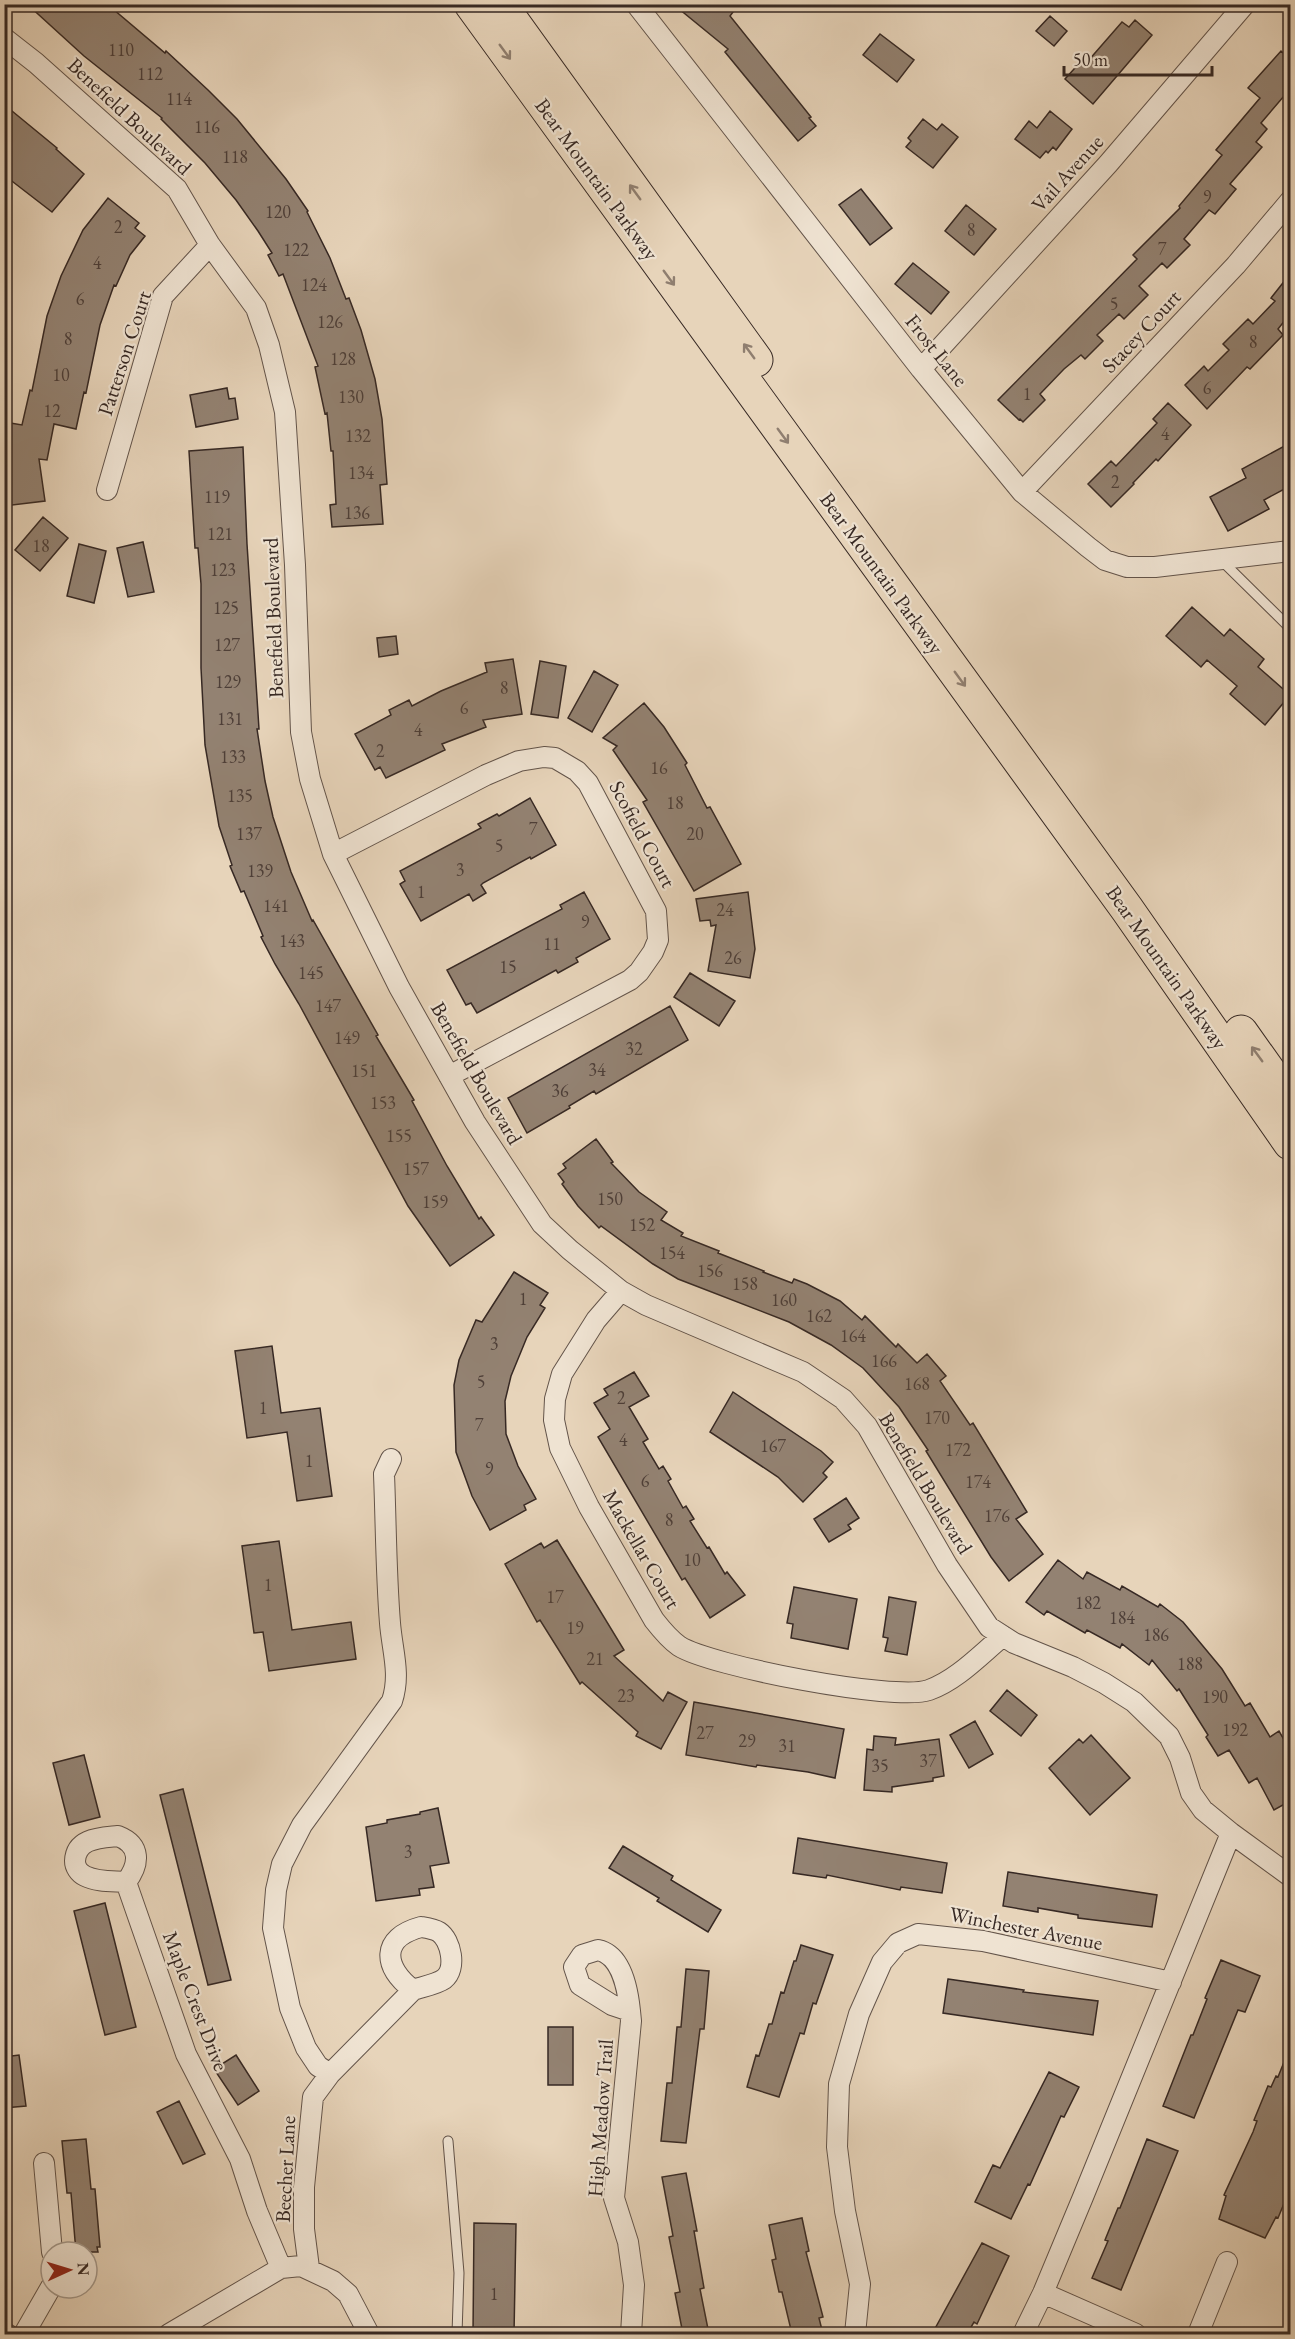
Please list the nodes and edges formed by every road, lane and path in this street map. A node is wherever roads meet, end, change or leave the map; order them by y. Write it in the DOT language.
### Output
graph roads {
  1 [pos="471,4"];
  2 [pos="500,4"];
  3 [pos="1245,4"];
  4 [pos="641,7"];
  5 [pos="4,38"];
  6 [pos="1290,201"];
  7 [pos="210,245"];
  8 [pos="921,369"];
  9 [pos="107,490"];
  10 [pos="1022,492"];
  11 [pos="1290,551"];
  12 [pos="1221,560"];
  13 [pos="1290,628"];
  14 [pos="333,854"];
  15 [pos="449,1076"];
  16 [pos="1290,1101"];
  17 [pos="1290,1143"];
  18 [pos="621,1291"];
  19 [pos="391,1459"];
  20 [pos="1003,1636"];
  21 [pos="1232,1833"];
  22 [pos="1290,1876"];
  23 [pos="126,1882"];
  24 [pos="1171,1982"];
  25 [pos="413,1990"];
  26 [pos="630,2011"];
  27 [pos="330,2074"];
  28 [pos="448,2141"];
  29 [pos="44,2163"];
  30 [pos="51,2240"];
  31 [pos="1227,2262"];
  32 [pos="281,2268"];
  33 [pos="309,2268"];
  34 [pos="1043,2293"];
  35 [pos="44,2300"];
  36 [pos="24,2334"];
  37 [pos="169,2334"];
  38 [pos="369,2334"];
  39 [pos="457,2334"];
  40 [pos="631,2334"];
  41 [pos="855,2334"];
  42 [pos="1023,2334"];
  43 [pos="1136,2334"];
  44 [pos="1198,2334"];
  1 -- 17 [label="highway, Bear Mountain Parkway, one-way"];
  16 -- 2 [label="highway, Bear Mountain Parkway, one-way"];
  3 -- 8 [label="street, Vail Avenue"];
  4 -- 8 [label="street, Frost Lane"];
  5 -- 7 [label="street, Benefield Boulevard"];
  6 -- 10 [label="street, Stacey Court"];
  7 -- 9 [label="street, Patterson Court"];
  7 -- 14 [label="street, Benefield Boulevard"];
  8 -- 10 [label="street, Frost Lane"];
  10 -- 12 [label="street, Frost Lane"];
  11 -- 12 [label="street, Frost Lane"];
  12 -- 13 [label="lane"];
  14 -- 15 [label="street, Benefield Boulevard"];
  14 -- 15 [label="street, Scofield Court"];
  15 -- 18 [label="street, Benefield Boulevard"];
  18 -- 20 [label="street, Benefield Boulevard"];
  18 -- 20 [label="street, Mackellar Court"];
  19 -- 27 [label="street"];
  20 -- 21 [label="street, Benefield Boulevard"];
  21 -- 22 [label="street, Benefield Boulevard"];
  21 -- 24 [label="street"];
  23 -- 32 [label="street, Maple Crest Drive"];
  24 -- 34 [label="street"];
  24 -- 41 [label="street, Winchester Avenue"];
  25 -- 27 [label="street, Beecher Lane"];
  26 -- 40 [label="street, High Meadow Trail"];
  27 -- 33 [label="street, Beecher Lane"];
  28 -- 39 [label="lane"];
  29 -- 30 [label="street"];
  31 -- 44 [label="street"];
  32 -- 33 [label="street"];
  32 -- 37 [label="street"];
  33 -- 38 [label="street"];
  34 -- 42 [label="street"];
  34 -- 43 [label="street"];
  35 -- 36 [label="street"];
}
